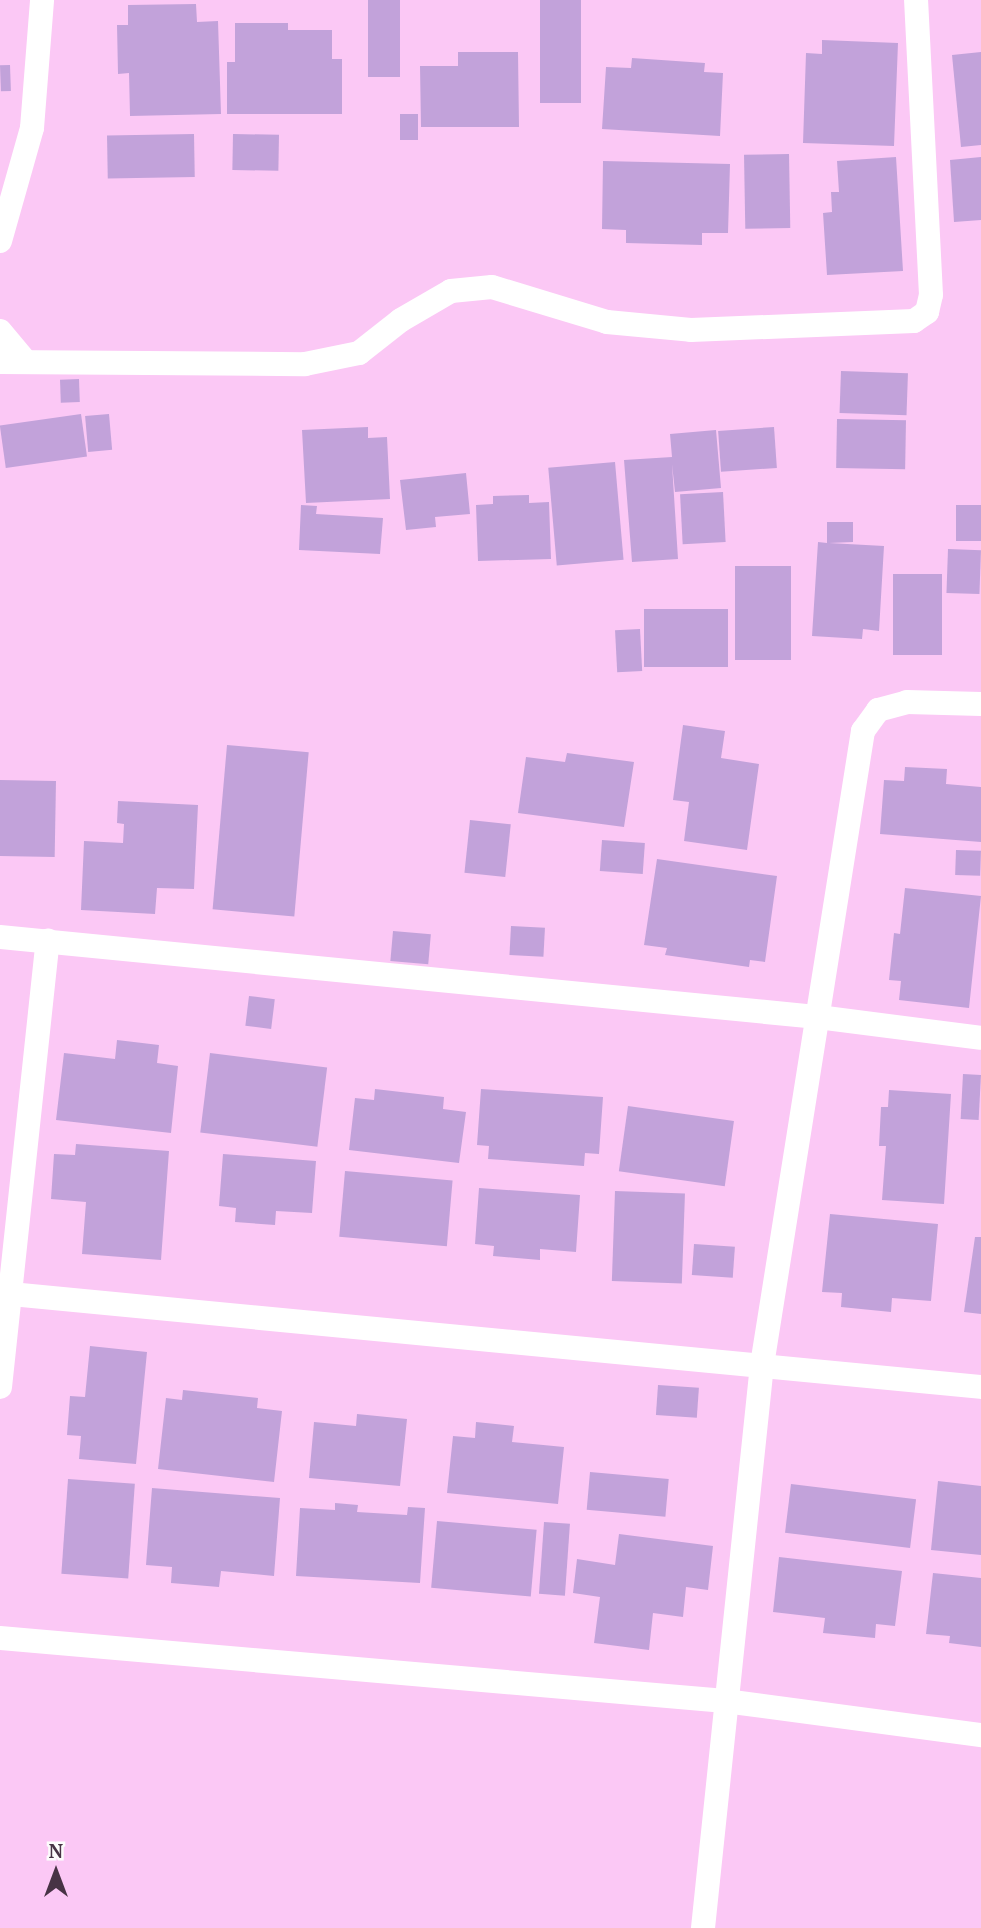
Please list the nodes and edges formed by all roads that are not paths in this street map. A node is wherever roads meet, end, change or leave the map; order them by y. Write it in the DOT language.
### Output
graph roads {
  1 [pos="42,0"];
  2 [pos="916,0"];
  3 [pos="0,241"];
  4 [pos="0,331"];
  5 [pos="0,362"];
  6 [pos="26,362"];
  7 [pos="981,704"];
  8 [pos="0,937"];
  9 [pos="48,941"];
  10 [pos="818,1017"];
  11 [pos="981,1038"];
  12 [pos="4,1294"];
  13 [pos="762,1366"];
  14 [pos="0,1387"];
  15 [pos="981,1387"];
  16 [pos="0,1638"];
  17 [pos="725,1701"];
  18 [pos="981,1735"];
  19 [pos="703,1928"];
  1 -- 3 [label="street"];
  2 -- 6 [label="street"];
  4 -- 6 [label="street"];
  5 -- 6 [label="street"];
  7 -- 10 [label="street"];
  8 -- 9 [label="street"];
  9 -- 10 [label="street"];
  9 -- 12 [label="street"];
  10 -- 11 [label="street"];
  10 -- 13 [label="street"];
  12 -- 13 [label="street"];
  12 -- 14 [label="street"];
  13 -- 15 [label="street"];
  13 -- 17 [label="street"];
  16 -- 17 [label="street"];
  17 -- 18 [label="street"];
  17 -- 19 [label="street"];
}
